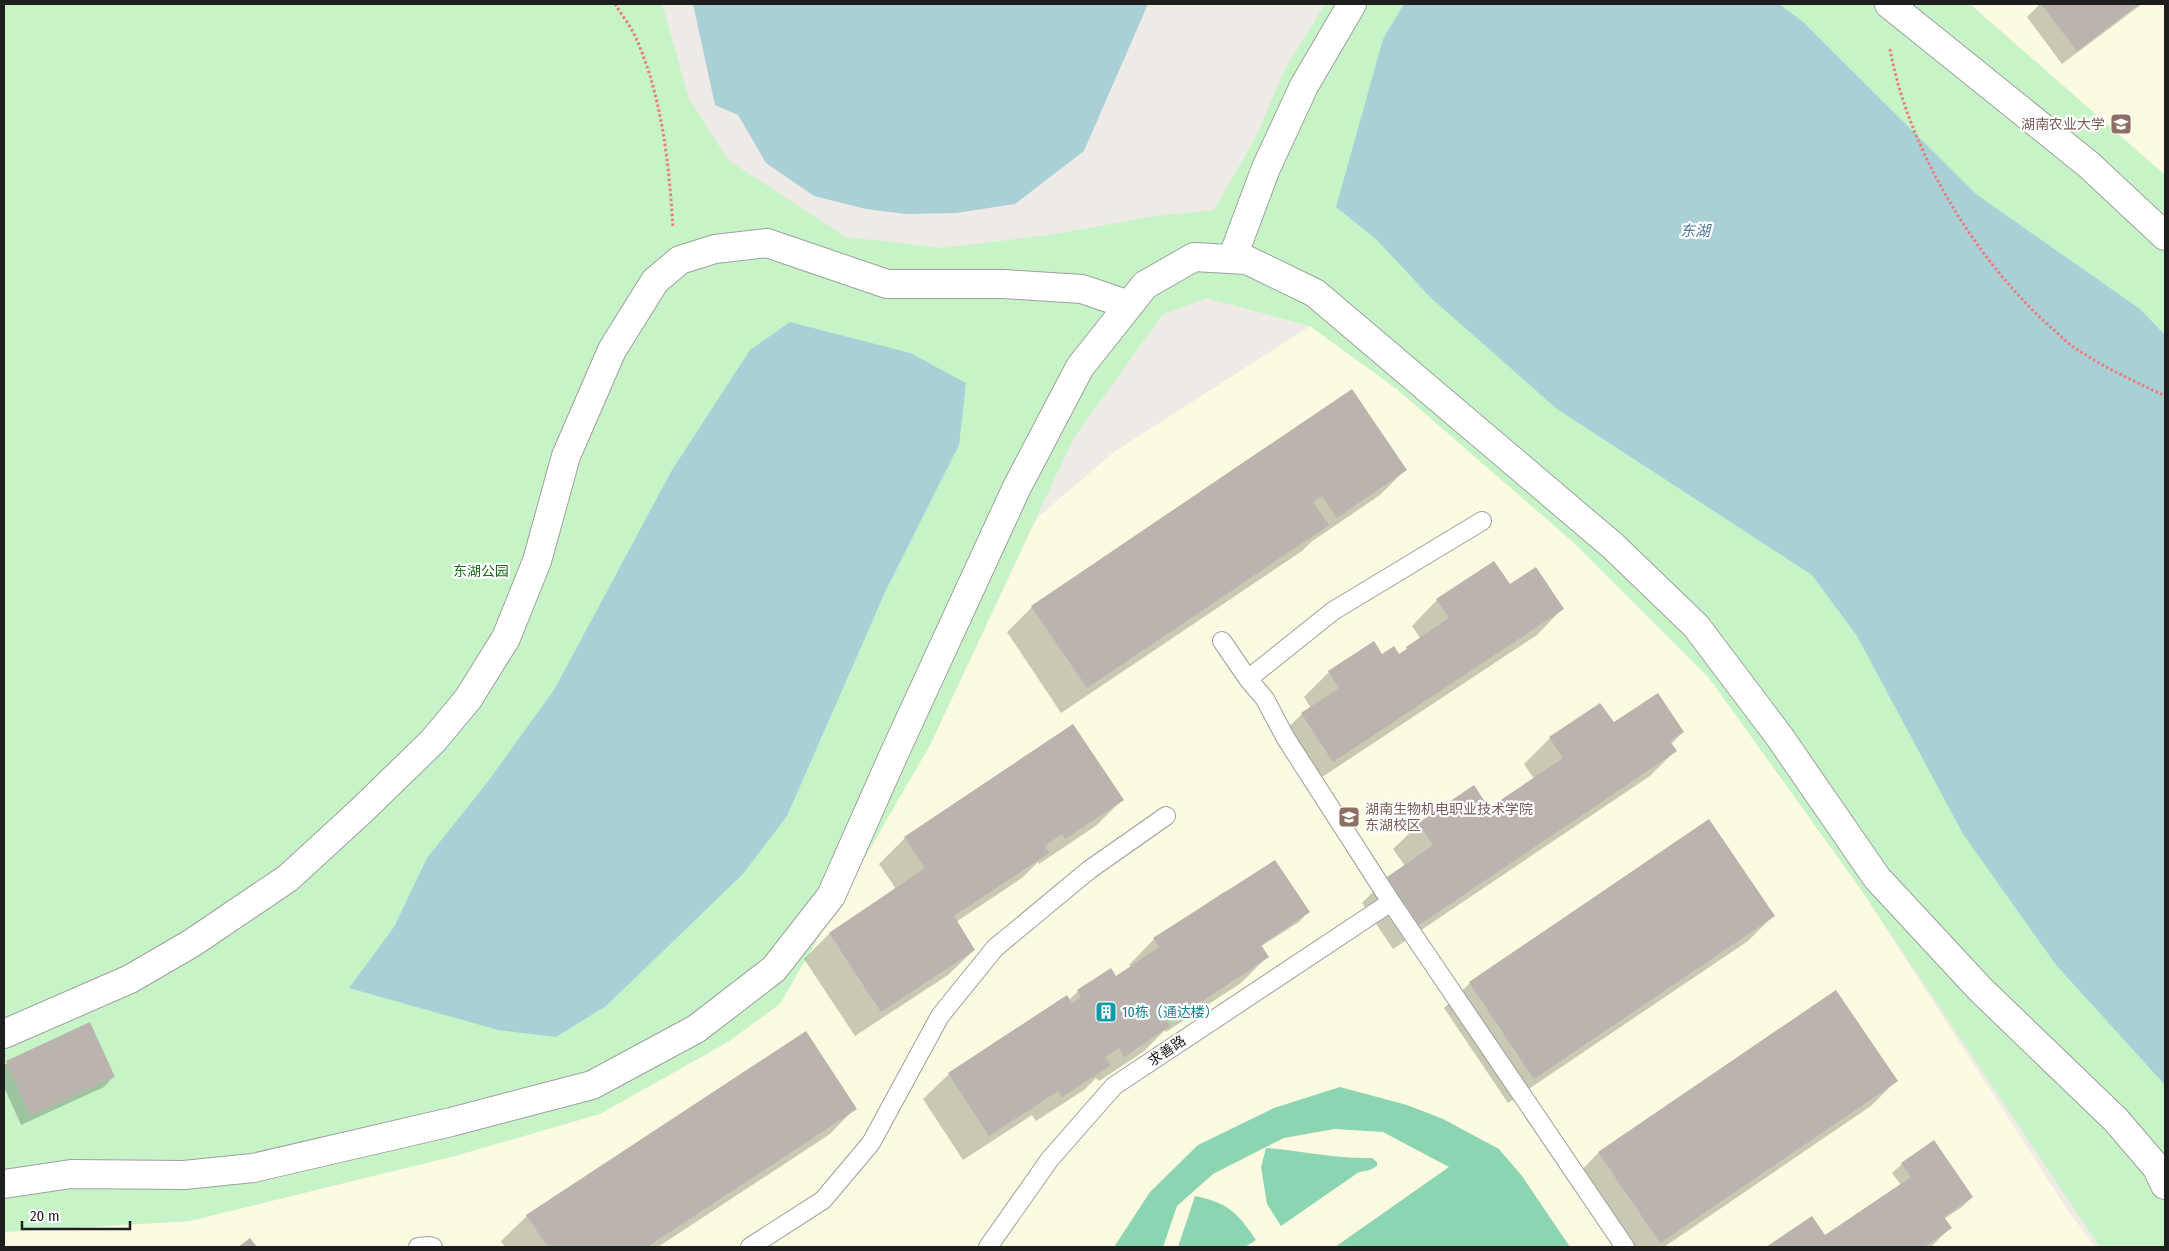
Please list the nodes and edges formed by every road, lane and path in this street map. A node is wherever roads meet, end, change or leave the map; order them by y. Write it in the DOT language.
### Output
graph roads {
  1 [pos="615,4"];
  2 [pos="1352,4"];
  3 [pos="1889,4"];
  4 [pos="1894,70"];
  5 [pos="2165,236"];
  6 [pos="1232,259"];
  7 [pos="680,260"];
  8 [pos="1129,305"];
  9 [pos="2165,396"];
  10 [pos="1482,521"];
  11 [pos="1222,641"];
  12 [pos="1248,679"];
  13 [pos="1166,816"];
  14 [pos="1391,902"];
  15 [pos="4,1034"];
  16 [pos="4,1184"];
  17 [pos="2165,1185"];
  18 [pos="418,1247"];
  19 [pos="433,1247"];
  20 [pos="750,1247"];
  21 [pos="988,1247"];
  22 [pos="1625,1247"];
  1 -- 7 [label="path"];
  2 -- 6 [label="street"];
  3 -- 5 [label="street"];
  4 -- 9 [label="path"];
  6 -- 8 [label="street"];
  6 -- 17 [label="street"];
  7 -- 8 [label="street"];
  7 -- 15 [label="street"];
  8 -- 16 [label="street"];
  10 -- 12 [label="lane"];
  11 -- 12 [label="lane"];
  12 -- 14 [label="lane"];
  13 -- 20 [label="lane"];
  14 -- 21 [label="lane, 求善路"];
  14 -- 22 [label="lane"];
  18 -- 19 [label="lane"];
}
